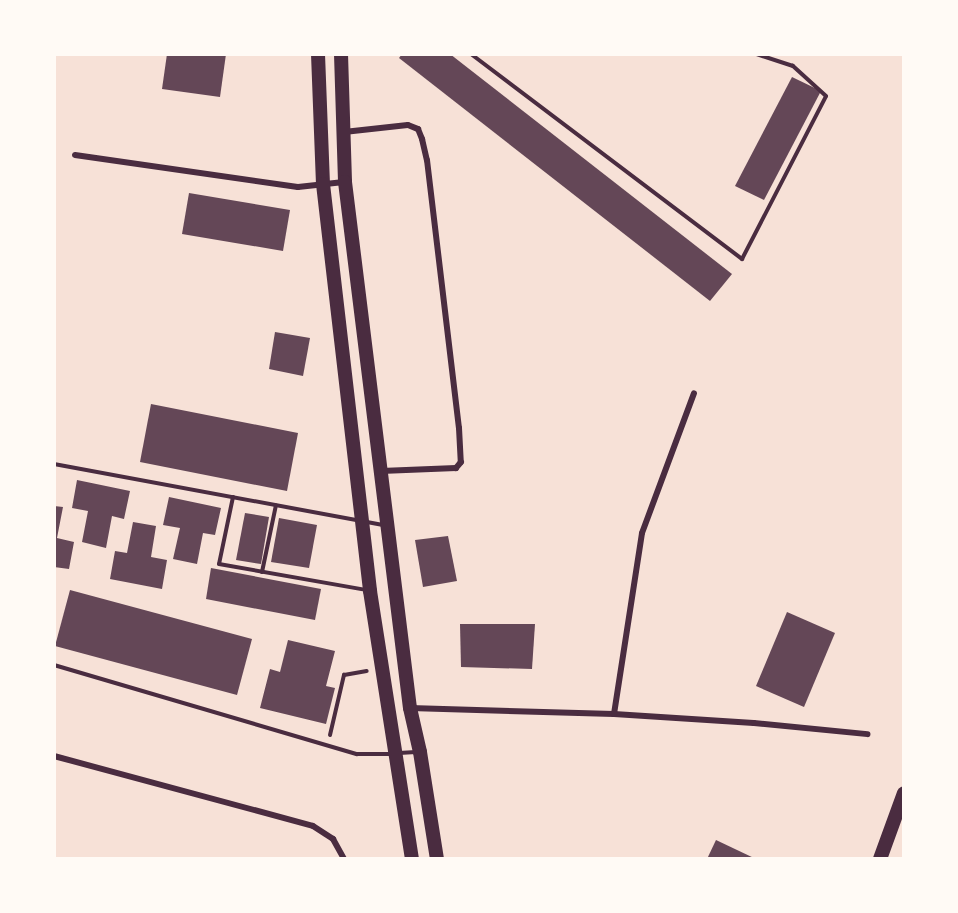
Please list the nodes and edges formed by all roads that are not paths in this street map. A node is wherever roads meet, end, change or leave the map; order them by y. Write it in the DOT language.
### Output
graph roads {
  1 [pos="318,54"];
  2 [pos="341,54"];
  3 [pos="471,54"];
  4 [pos="756,54"];
  5 [pos="344,132"];
  6 [pos="75,155"];
  7 [pos="345,182"];
  8 [pos="323,184"];
  9 [pos="694,393"];
  10 [pos="54,464"];
  11 [pos="381,471"];
  12 [pos="233,497"];
  13 [pos="276,505"];
  14 [pos="364,521"];
  15 [pos="387,525"];
  16 [pos="262,572"];
  17 [pos="370,591"];
  18 [pos="54,665"];
  19 [pos="410,708"];
  20 [pos="614,714"];
  21 [pos="867,734"];
  22 [pos="420,752"];
  23 [pos="394,754"];
  24 [pos="54,756"];
  25 [pos="904,793"];
  26 [pos="345,859"];
  27 [pos="412,859"];
  28 [pos="437,859"];
  29 [pos="880,859"];
  1 -- 8 [label="main road"];
  2 -- 5 [label="main road"];
  3 -- 4 [label="lane"];
  5 -- 7 [label="main road"];
  5 -- 11 [label="street"];
  6 -- 8 [label="street"];
  7 -- 8 [label="street"];
  7 -- 11 [label="main road"];
  8 -- 14 [label="main road"];
  9 -- 20 [label="street"];
  10 -- 12 [label="lane"];
  11 -- 15 [label="main road"];
  12 -- 13 [label="lane"];
  12 -- 16 [label="lane"];
  13 -- 14 [label="lane"];
  13 -- 16 [label="lane"];
  14 -- 15 [label="lane"];
  14 -- 17 [label="main road"];
  15 -- 19 [label="main road"];
  16 -- 17 [label="lane"];
  17 -- 23 [label="main road"];
  18 -- 23 [label="lane"];
  19 -- 20 [label="street"];
  19 -- 22 [label="main road"];
  20 -- 21 [label="street"];
  22 -- 23 [label="lane"];
  22 -- 28 [label="main road"];
  23 -- 27 [label="main road"];
  24 -- 26 [label="street"];
  25 -- 29 [label="main road"];
}
